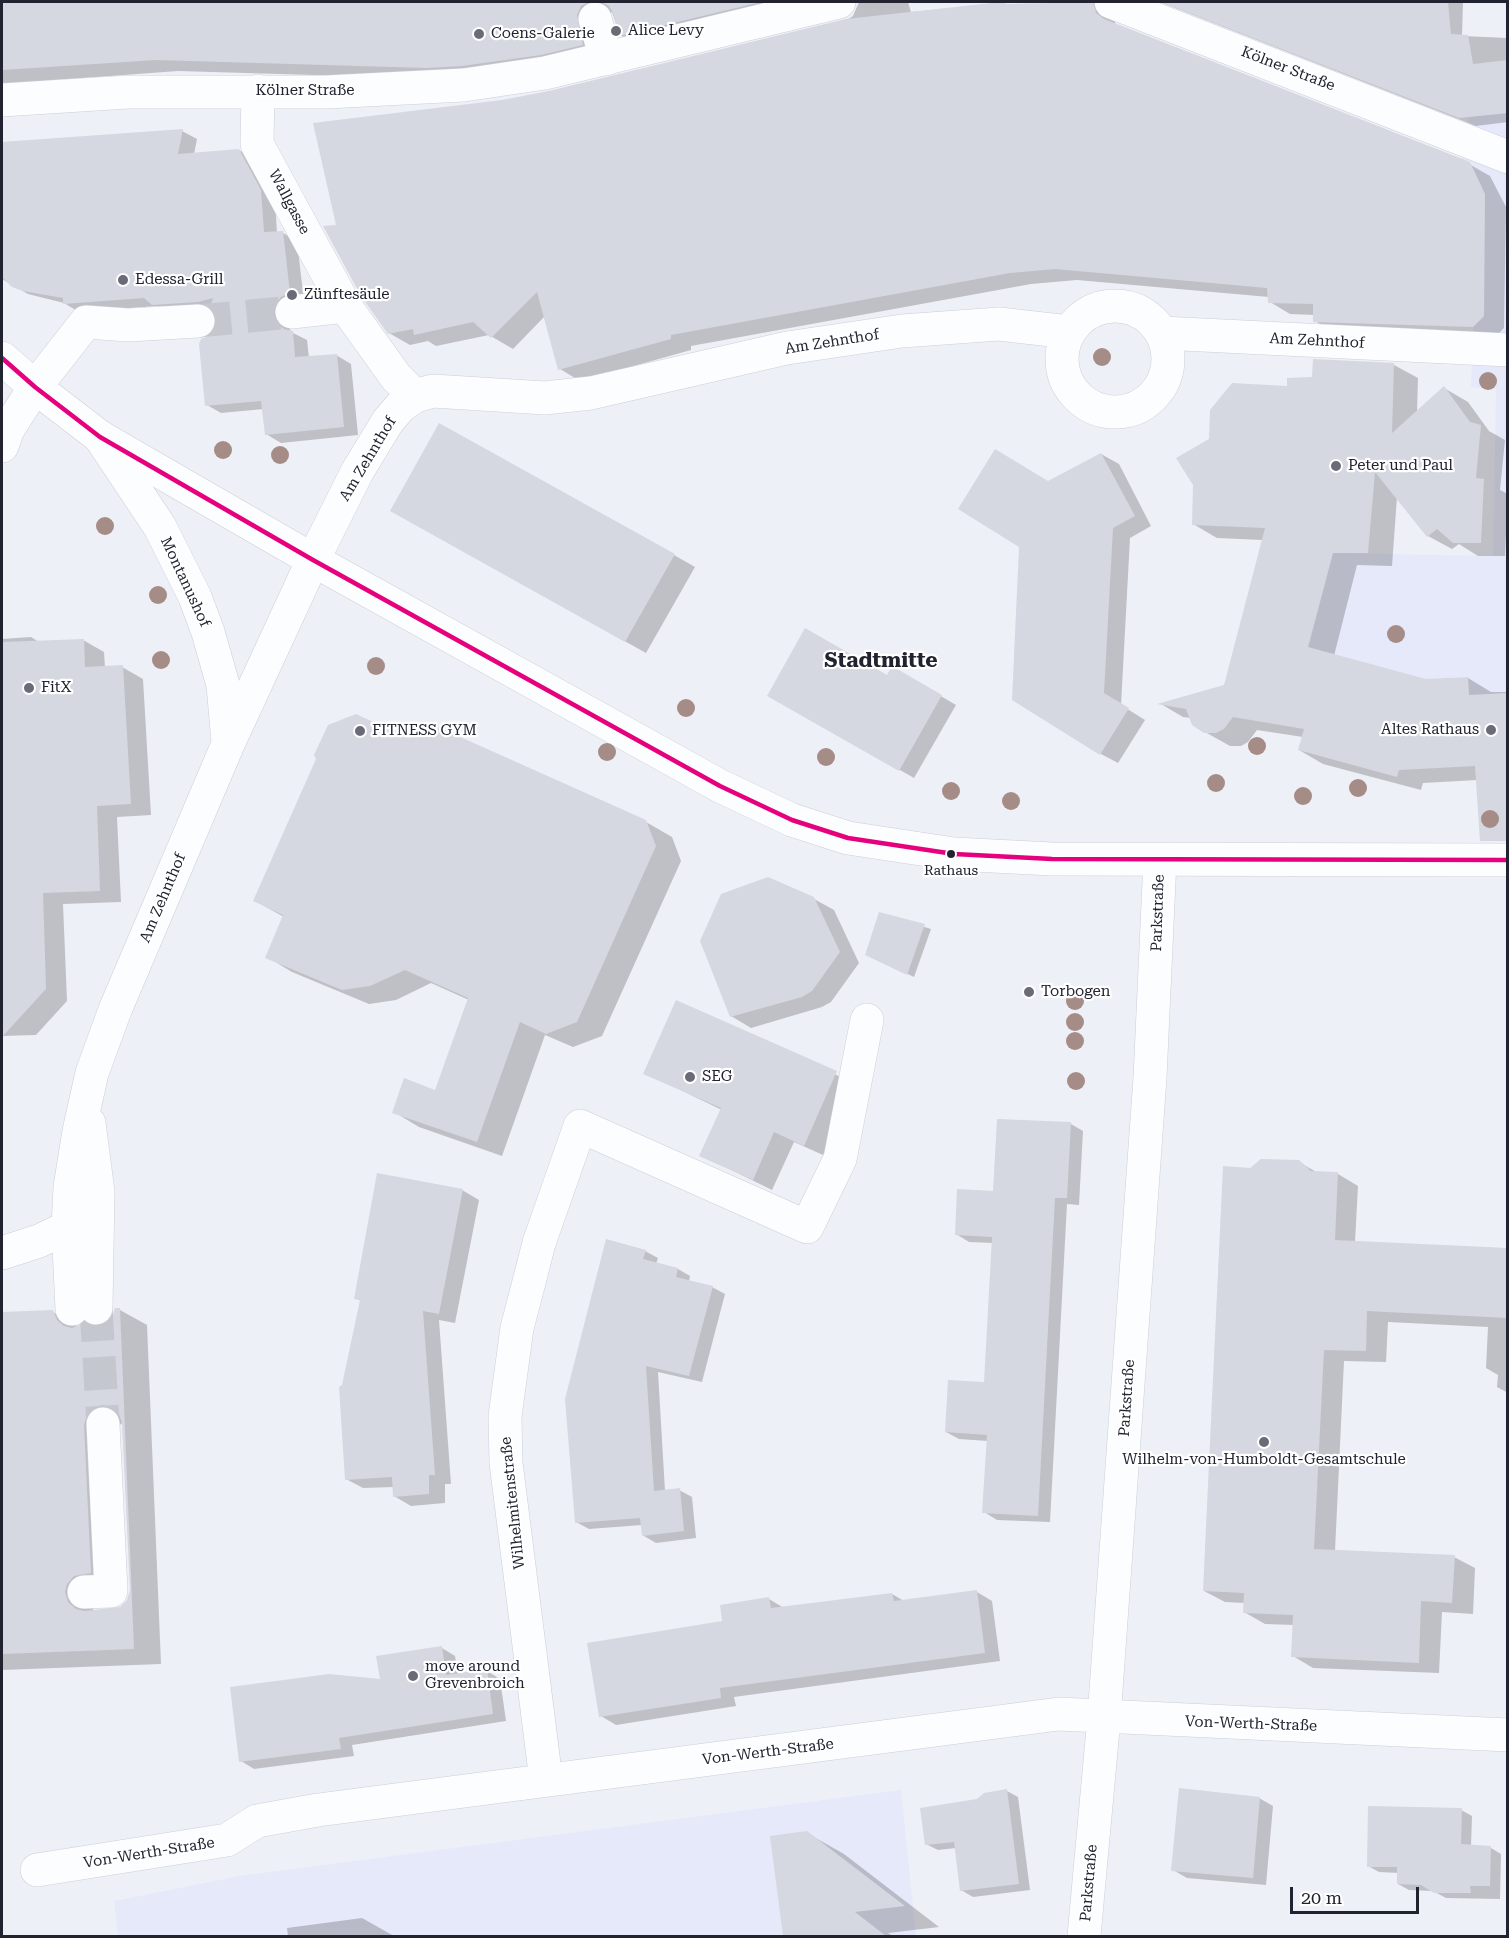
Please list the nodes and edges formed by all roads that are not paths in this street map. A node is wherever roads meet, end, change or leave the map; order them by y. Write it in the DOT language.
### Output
graph roads {
  1 [pos="839,2"];
  2 [pos="1111,2"];
  3 [pos="595,19"];
  4 [pos="606,59"];
  5 [pos="258,91"];
  6 [pos="2,100"];
  7 [pos="1508,157"];
  8 [pos="345,306"];
  9 [pos="292,312"];
  10 [pos="198,321"];
  11 [pos="1069,332"];
  12 [pos="1162,333"];
  13 [pos="1508,350"];
  14 [pos="2,358"];
  15 [pos="35,387"];
  16 [pos="415,396"];
  17 [pos="100,437"];
  18 [pos="2,446"];
  19 [pos="313,560"];
  20 [pos="228,744"];
  21 [pos="1160,860"];
  22 [pos="1508,860"];
  23 [pos="867,1020"];
  24 [pos="85,1103"];
  25 [pos="68,1227"];
  26 [pos="2,1253"];
  27 [pos="103,1424"];
  28 [pos="84,1592"];
  29 [pos="1104,1718"];
  30 [pos="1508,1735"];
  31 [pos="546,1780"];
  32 [pos="37,1870"];
  33 [pos="1084,1936"];
  1 -- 4 [label="street, Kölner Straße"];
  2 -- 7 [label="street, Kölner Straße"];
  3 -- 4 [label="street"];
  4 -- 5 [label="street, Kölner Straße"];
  5 -- 6 [label="street, Kölner Straße"];
  5 -- 8 [label="street, Wallgasse"];
  8 -- 9 [label="street"];
  8 -- 16 [label="street, Wallgasse"];
  10 -- 15 [label="street"];
  11 -- 12 [label="street"];
  11 -- 12 [label="street"];
  11 -- 16 [label="street, Am Zehnthof"];
  12 -- 13 [label="street, Am Zehnthof"];
  14 -- 15 [label="street"];
  15 -- 17 [label="street"];
  15 -- 18 [label="street"];
  16 -- 19 [label="street, Am Zehnthof"];
  17 -- 19 [label="street"];
  17 -- 20 [label="street, Montanushof"];
  19 -- 20 [label="street, Am Zehnthof"];
  19 -- 21 [label="street"];
  20 -- 24 [label="street, Am Zehnthof"];
  21 -- 22 [label="street"];
  21 -- 29 [label="street, Parkstraße"];
  23 -- 31 [label="street, Wilhelmitenstraße"];
  24 -- 25 [label="street, Am Zehnthof"];
  24 -- 25 [label="street, Am Zehnthof"];
  25 -- 26 [label="street"];
  27 -- 28 [label="street"];
  29 -- 30 [label="street, Von-Werth-Straße"];
  29 -- 31 [label="street, Von-Werth-Straße"];
  29 -- 33 [label="street, Parkstraße"];
  31 -- 32 [label="street, Von-Werth-Straße"];
}
